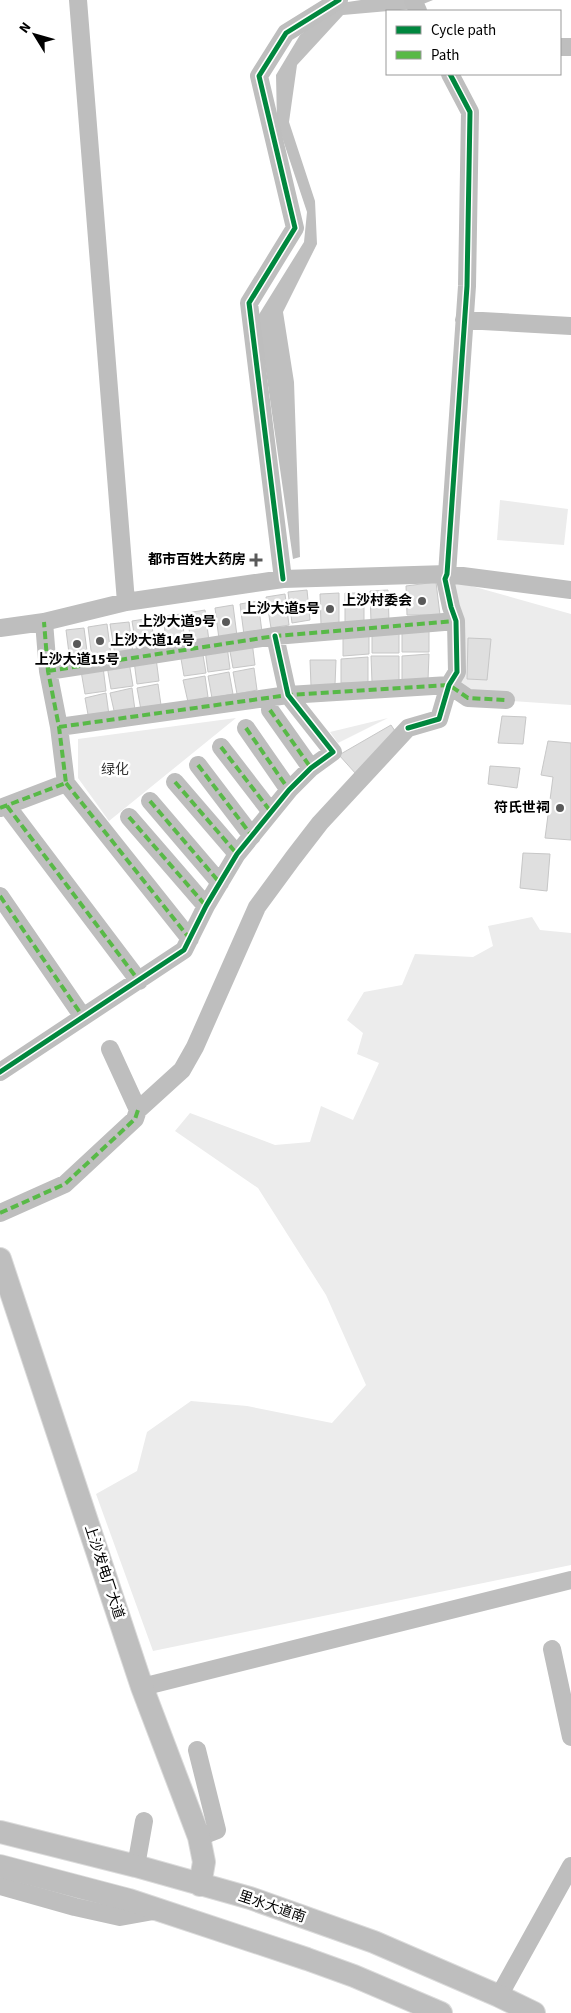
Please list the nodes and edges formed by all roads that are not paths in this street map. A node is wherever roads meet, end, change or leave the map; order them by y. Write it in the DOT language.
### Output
graph roads {
  1 [pos="78,0"];
  2 [pos="339,0"];
  3 [pos="451,75"];
  4 [pos="464,320"];
  5 [pos="571,326"];
  6 [pos="447,574"];
  7 [pos="283,579"];
  8 [pos="571,590"];
  9 [pos="126,602"];
  10 [pos="456,621"];
  11 [pos="44,622"];
  12 [pos="0,628"];
  13 [pos="275,636"];
  14 [pos="48,671"];
  15 [pos="449,685"];
  16 [pos="288,695"];
  17 [pos="506,700"];
  18 [pos="270,710"];
  19 [pos="59,727"];
  20 [pos="246,728"];
  21 [pos="221,747"];
  22 [pos="198,765"];
  23 [pos="310,768"];
  24 [pos="175,782"];
  25 [pos="66,783"];
  26 [pos="289,790"];
  27 [pos="150,801"];
  28 [pos="3,807"];
  29 [pos="271,812"];
  30 [pos="129,817"];
  31 [pos="252,836"];
  32 [pos="237,854"];
  33 [pos="220,883"];
  34 [pos="0,896"];
  35 [pos="206,906"];
  36 [pos="190,939"];
  37 [pos="139,981"];
  38 [pos="84,1018"];
  39 [pos="110,1049"];
  40 [pos="0,1072"];
  41 [pos="138,1110"];
  42 [pos="0,1213"];
  43 [pos="0,1259"];
  44 [pos="571,1580"];
  45 [pos="552,1649"];
  46 [pos="142,1687"];
  47 [pos="571,1737"];
  48 [pos="197,1750"];
  49 [pos="144,1821"];
  50 [pos="0,1832"];
  51 [pos="199,1837"];
  52 [pos="0,1866"];
  53 [pos="136,1866"];
  54 [pos="571,1866"];
  55 [pos="200,1885"];
  56 [pos="0,1886"];
  57 [pos="159,1910"];
  58 [pos="500,1996"];
  59 [pos="442,2013"];
  60 [pos="534,2013"];
  1 -- 9 [label="street"];
  2 -- 7 [label="street"];
  3 -- 4 [label="street"];
  4 -- 5 [label="street"];
  4 -- 6 [label="street"];
  6 -- 7 [label="street"];
  6 -- 8 [label="street"];
  6 -- 10 [label="street"];
  7 -- 9 [label="street"];
  9 -- 11 [label="street"];
  10 -- 13 [label="street"];
  10 -- 15 [label="street"];
  11 -- 12 [label="street"];
  11 -- 14 [label="street"];
  13 -- 14 [label="street"];
  13 -- 16 [label="street"];
  14 -- 19 [label="street"];
  15 -- 16 [label="street"];
  15 -- 17 [label="street"];
  15 -- 41 [label="street"];
  16 -- 19 [label="street"];
  16 -- 23 [label="street"];
  18 -- 23 [label="street"];
  19 -- 25 [label="street"];
  20 -- 26 [label="street"];
  21 -- 29 [label="street"];
  22 -- 31 [label="street"];
  23 -- 26 [label="street"];
  24 -- 32 [label="street"];
  25 -- 28 [label="street"];
  25 -- 36 [label="street"];
  26 -- 29 [label="street"];
  27 -- 33 [label="street"];
  28 -- 37 [label="street"];
  29 -- 31 [label="street"];
  30 -- 35 [label="street"];
  31 -- 32 [label="street"];
  32 -- 33 [label="street"];
  33 -- 35 [label="street"];
  34 -- 38 [label="street"];
  35 -- 36 [label="street"];
  36 -- 37 [label="street"];
  37 -- 38 [label="street"];
  38 -- 40 [label="street"];
  39 -- 41 [label="street"];
  41 -- 42 [label="street"];
  43 -- 46 [label="main road, 上沙发电厂大道"];
  44 -- 46 [label="street"];
  45 -- 47 [label="street"];
  46 -- 51 [label="main road, 上沙发电厂大道"];
  48 -- 51 [label="street"];
  49 -- 53 [label="street"];
  50 -- 53 [label="main road, 里水大道南"];
  51 -- 55 [label="main road, 上沙发电厂大道"];
  52 -- 57 [label="main road"];
  53 -- 55 [label="main road, 里水大道南"];
  54 -- 58 [label="street"];
  55 -- 58 [label="main road, 里水大道南"];
  56 -- 57 [label="street"];
  57 -- 59 [label="main road"];
  58 -- 60 [label="main road, 里水大道南"];
}
